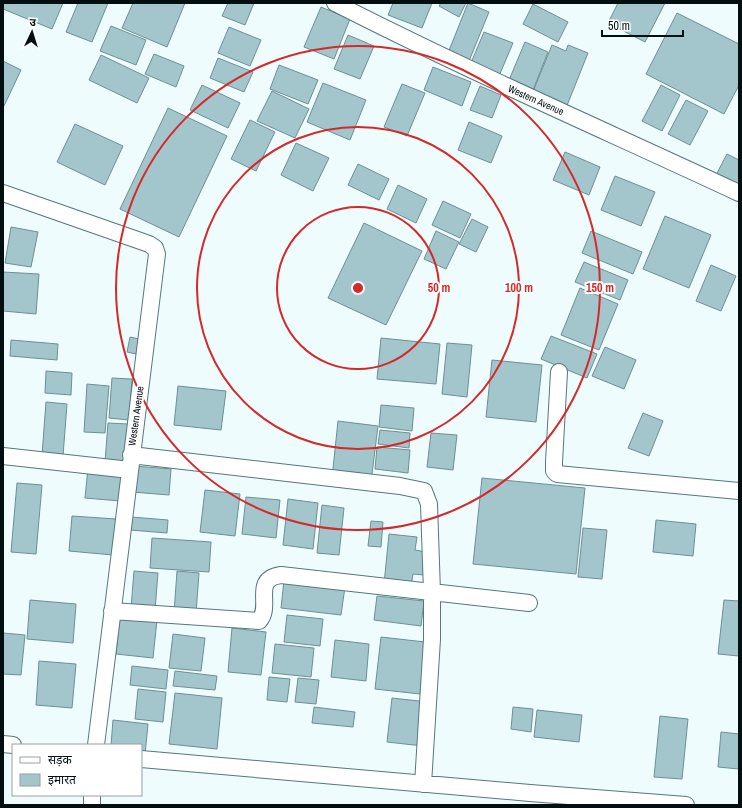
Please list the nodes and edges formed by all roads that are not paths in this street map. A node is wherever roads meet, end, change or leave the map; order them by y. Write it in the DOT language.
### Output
graph roads {
  1 [pos="335,3"];
  2 [pos="3,193"];
  3 [pos="739,193"];
  4 [pos="559,372"];
  5 [pos="3,456"];
  6 [pos="130,462"];
  7 [pos="739,491"];
  8 [pos="432,592"];
  9 [pos="529,603"];
  10 [pos="112,612"];
  11 [pos="96,744"];
  12 [pos="142,759"];
  13 [pos="423,784"];
  14 [pos="529,799"];
  15 [pos="686,805"];
  1 -- 3 [label="street, Western Avenue"];
  2 -- 6 [label="street, Western Avenue"];
  4 -- 7 [label="street"];
  5 -- 6 [label="street"];
  6 -- 8 [label="street"];
  6 -- 10 [label="street, Western Avenue"];
  8 -- 9 [label="street"];
  8 -- 10 [label="street"];
  8 -- 13 [label="street"];
  10 -- 11 [label="street, Western Avenue"];
  12 -- 13 [label="street"];
  13 -- 14 [label="street"];
  14 -- 15 [label="street"];
}
